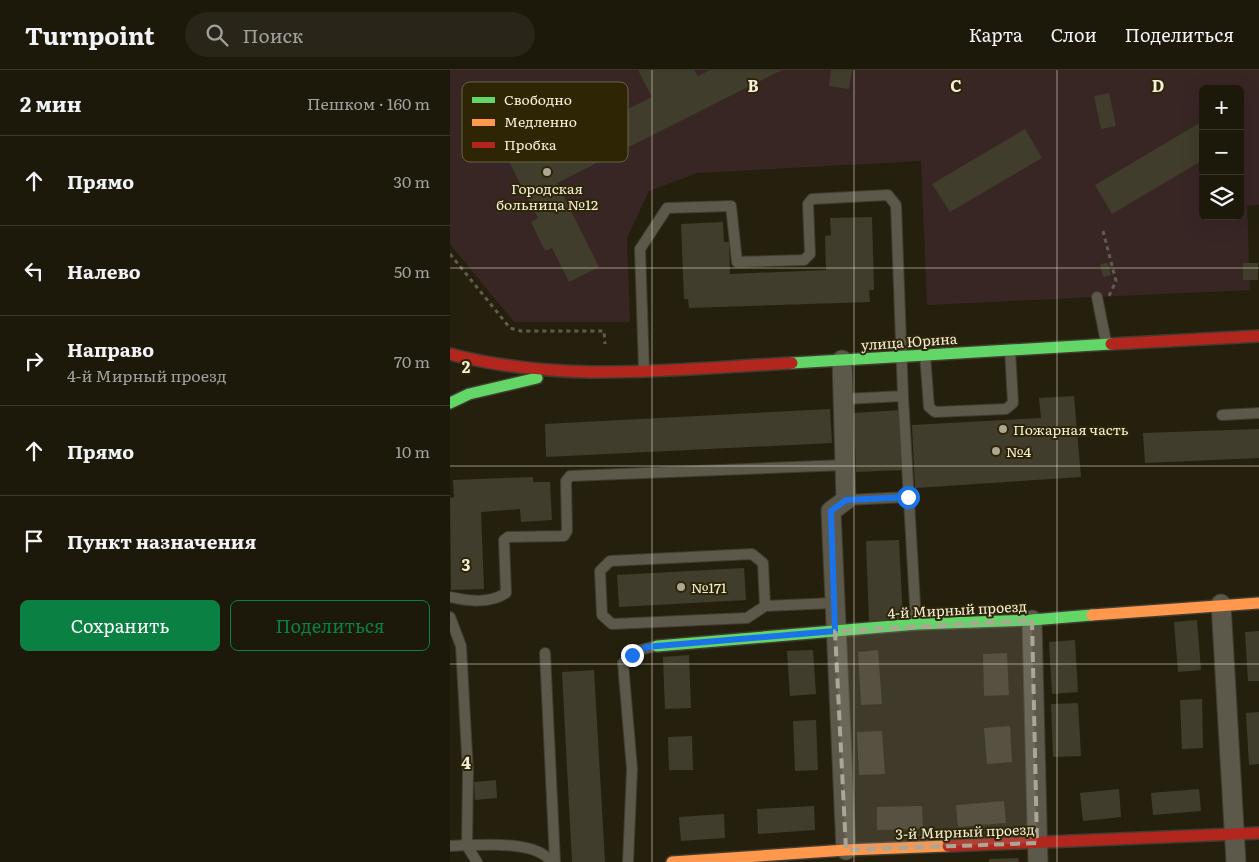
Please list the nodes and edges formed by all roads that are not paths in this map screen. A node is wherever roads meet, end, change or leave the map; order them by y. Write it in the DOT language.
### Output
graph roads {
  1 [pos="1097,297"];
  2 [pos="1259,336"];
  3 [pos="1107,343"];
  4 [pos="1010,349"];
  5 [pos="450,354"];
  6 [pos="925,354"];
  7 [pos="902,356"];
  8 [pos="842,360"];
  9 [pos="644,370"];
  10 [pos="561,373"];
  11 [pos="903,396"];
  12 [pos="844,399"];
  13 [pos="450,403"];
  14 [pos="1259,413"];
  15 [pos="1222,415"];
  16 [pos="845,466"];
  17 [pos="908,497"];
  18 [pos="846,500"];
  19 [pos="450,597"];
  20 [pos="834,603"];
  21 [pos="1221,604"];
  22 [pos="1259,604"];
  23 [pos="765,606"];
  24 [pos="450,617"];
  25 [pos="1032,620"];
  26 [pos="916,624"];
  27 [pos="835,631"];
  28 [pos="657,646"];
  29 [pos="546,653"];
  30 [pos="1259,833"];
  31 [pos="1234,835"];
  32 [pos="1037,843"];
  33 [pos="450,846"];
  34 [pos="468,846"];
  35 [pos="846,850"];
  36 [pos="477,862"];
  37 [pos="553,862"];
  38 [pos="628,862"];
  39 [pos="672,862"];
  40 [pos="1038,862"];
  41 [pos="1236,862"];
  1 -- 3 [label="lane"];
  2 -- 3 [label="street, улица Юрина"];
  3 -- 4 [label="street, улица Юрина"];
  4 -- 6 [label="street, улица Юрина"];
  4 -- 6 [label="lane"];
  5 -- 10 [label="street, улица Юрина"];
  6 -- 7 [label="street, улица Юрина"];
  7 -- 8 [label="street, улица Юрина"];
  7 -- 9 [label="lane"];
  7 -- 11 [label="lane"];
  8 -- 9 [label="street, улица Юрина"];
  8 -- 12 [label="street"];
  9 -- 10 [label="street, улица Юрина"];
  10 -- 13 [label="street, улица Юрина"];
  11 -- 12 [label="lane"];
  11 -- 17 [label="lane"];
  12 -- 16 [label="street"];
  14 -- 15 [label="lane"];
  16 -- 18 [label="street"];
  16 -- 19 [label="lane"];
  17 -- 18 [label="lane"];
  17 -- 26 [label="lane"];
  18 -- 20 [label="street"];
  20 -- 23 [label="lane"];
  20 -- 27 [label="street"];
  21 -- 22 [label="street, 4-й Мирный проезд"];
  21 -- 25 [label="street, 4-й Мирный проезд"];
  21 -- 31 [label="street"];
  23 -- 23 [label="lane"];
  24 -- 34 [label="lane"];
  25 -- 26 [label="street, 4-й Мирный проезд"];
  25 -- 32 [label="street"];
  26 -- 27 [label="street, 4-й Мирный проезд"];
  27 -- 28 [label="street, 4-й Мирный проезд"];
  27 -- 35 [label="street"];
  28 -- 38 [label="lane"];
  29 -- 37 [label="lane"];
  30 -- 31 [label="street, 3-й Мирный проезд"];
  31 -- 32 [label="street, 3-й Мирный проезд"];
  31 -- 41 [label="street"];
  32 -- 35 [label="street, 3-й Мирный проезд"];
  32 -- 40 [label="street"];
  33 -- 34 [label="lane"];
  34 -- 36 [label="lane"];
  34 -- 37 [label="lane"];
  35 -- 39 [label="street, 3-й Мирный проезд"];
}
